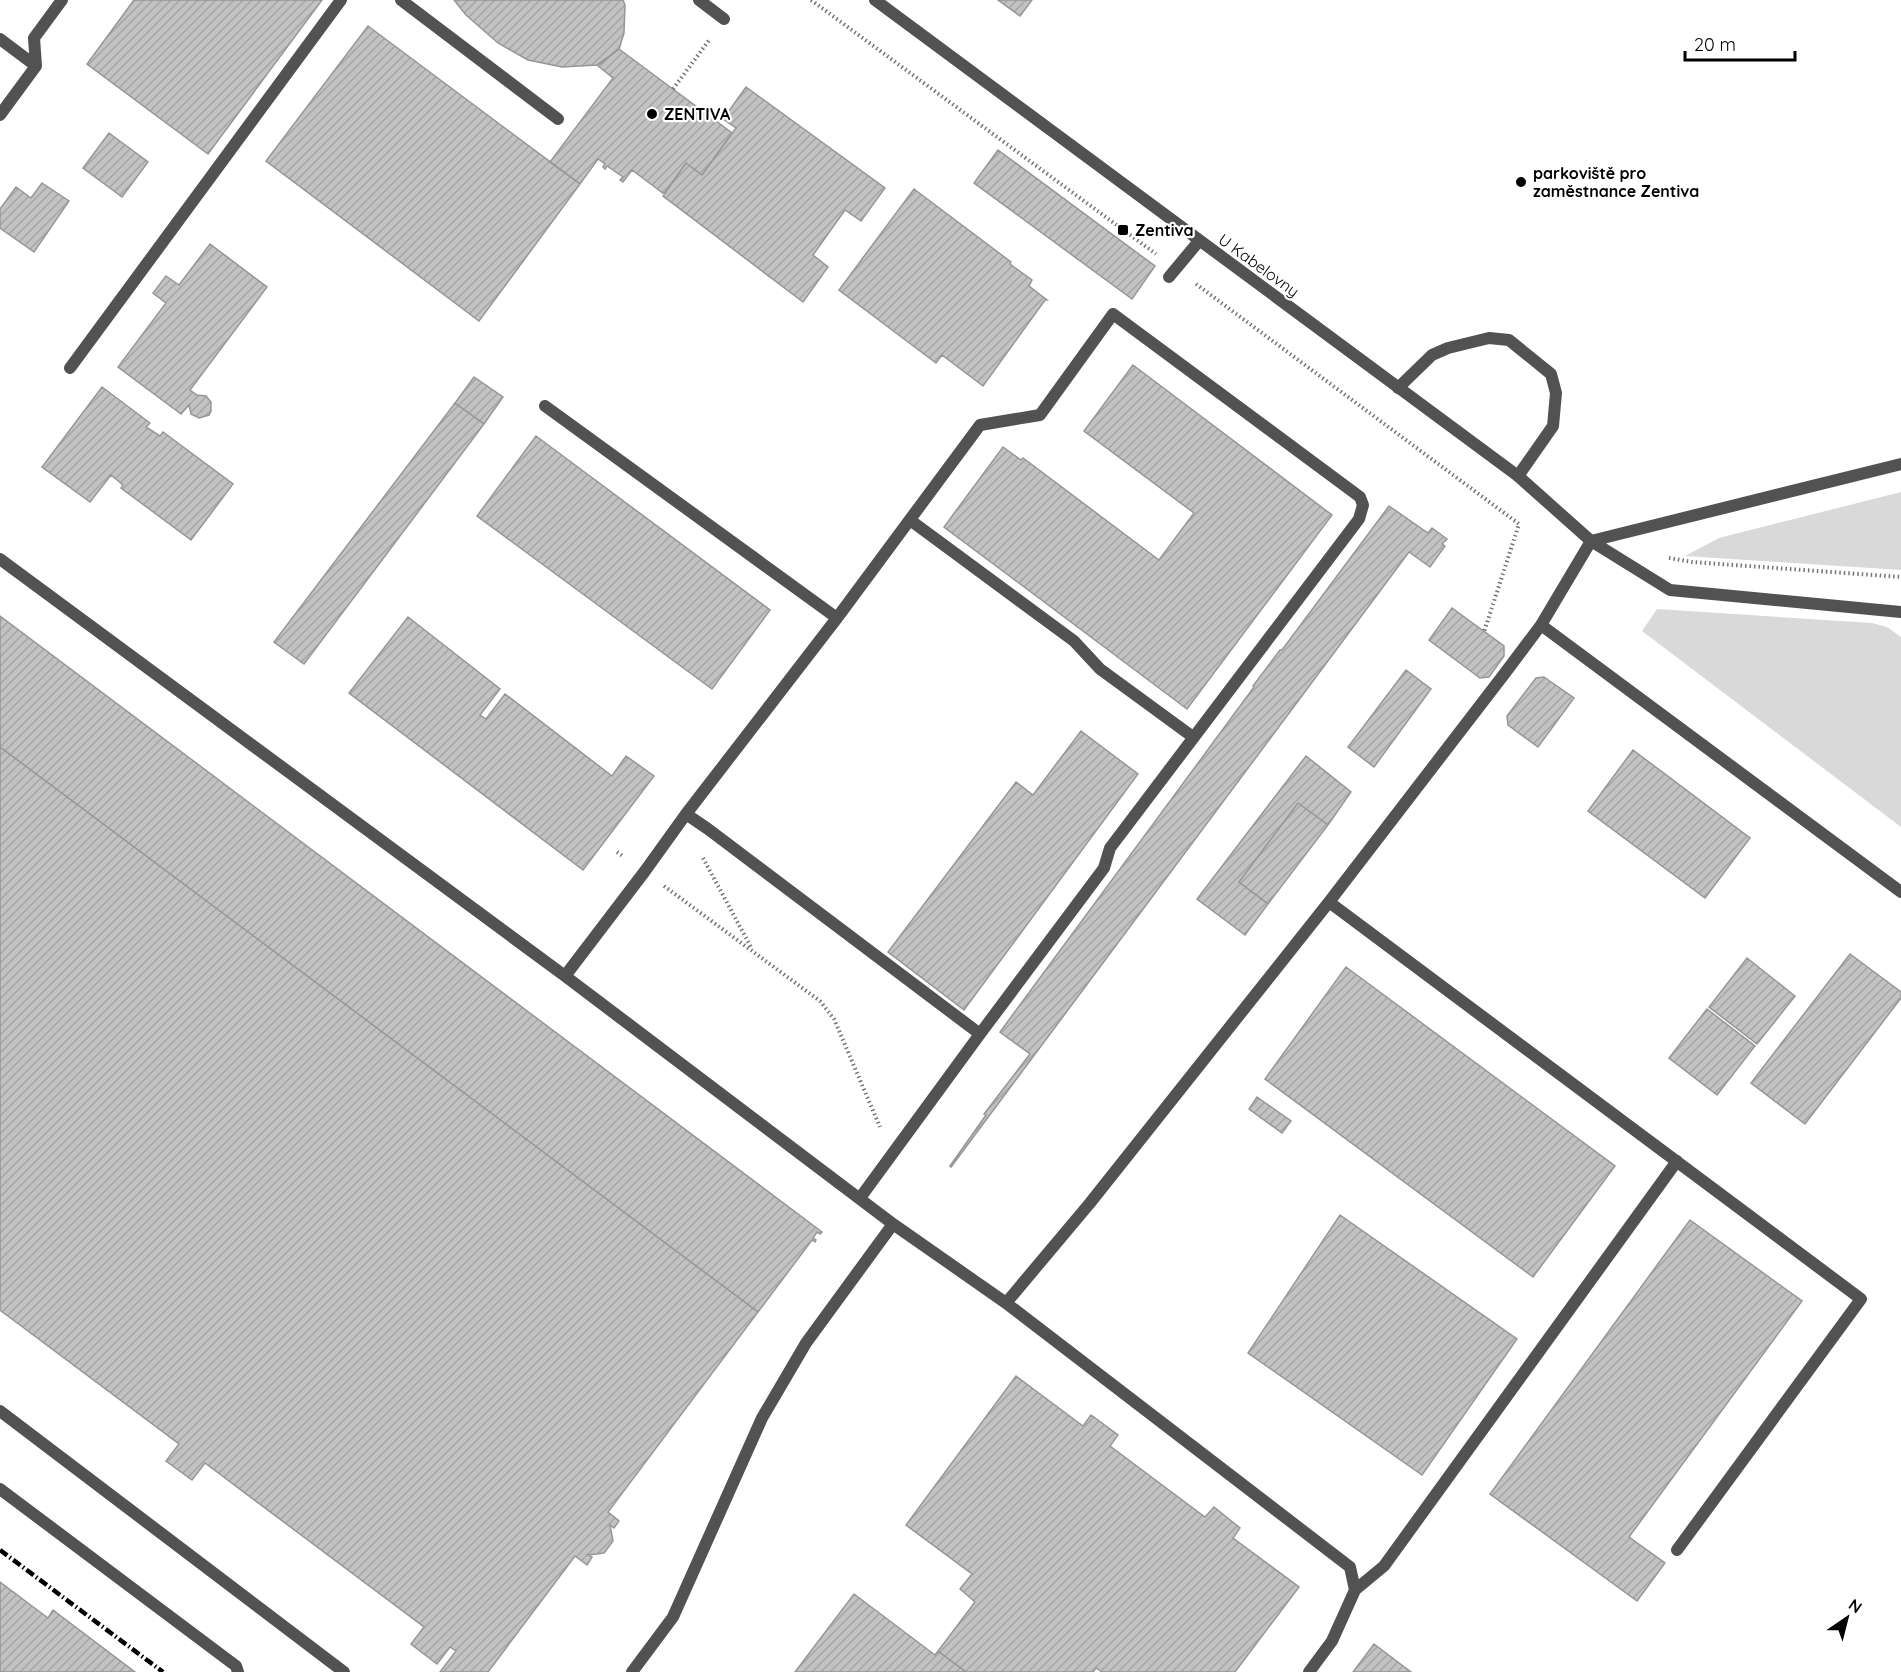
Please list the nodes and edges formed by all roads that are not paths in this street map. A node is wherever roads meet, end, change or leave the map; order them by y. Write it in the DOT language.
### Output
graph roads {
  1 [pos="62,0"];
  2 [pos="341,0"];
  3 [pos="401,0"];
  4 [pos="699,0"];
  5 [pos="875,0"];
  6 [pos="724,19"];
  7 [pos="0,39"];
  8 [pos="36,66"];
  9 [pos="0,115"];
  10 [pos="558,119"];
  11 [pos="1199,241"];
  12 [pos="1172,273"];
  13 [pos="70,368"];
  14 [pos="1398,388"];
  15 [pos="545,406"];
  16 [pos="1901,464"];
  17 [pos="1518,476"];
  18 [pos="910,520"];
  19 [pos="1591,541"];
  20 [pos="0,559"];
  21 [pos="1901,612"];
  22 [pos="837,618"];
  23 [pos="1541,625"];
  24 [pos="1193,737"];
  25 [pos="686,814"];
  26 [pos="1901,892"];
  27 [pos="1329,902"];
  28 [pos="565,976"];
  29 [pos="980,1034"];
  30 [pos="1677,1161"];
  31 [pos="861,1198"];
  32 [pos="893,1224"];
  33 [pos="1006,1303"];
  34 [pos="0,1411"];
  35 [pos="0,1489"];
  36 [pos="1677,1550"];
  37 [pos="1355,1590"];
  38 [pos="238,1672"];
  39 [pos="344,1672"];
  40 [pos="632,1672"];
  41 [pos="1309,1672"];
  1 -- 8 [label="street"];
  2 -- 13 [label="street"];
  3 -- 10 [label="street"];
  4 -- 6 [label="street"];
  5 -- 11 [label="street, U Kabelovny"];
  7 -- 8 [label="street"];
  8 -- 9 [label="street"];
  11 -- 12 [label="street"];
  11 -- 14 [label="street, U Kabelovny"];
  14 -- 17 [label="street, U Kabelovny"];
  14 -- 17 [label="street"];
  15 -- 22 [label="street"];
  16 -- 19 [label="street"];
  17 -- 19 [label="street, U Kabelovny"];
  18 -- 22 [label="street"];
  18 -- 24 [label="street"];
  18 -- 24 [label="street"];
  19 -- 21 [label="street, U Kabelovny"];
  19 -- 23 [label="street"];
  20 -- 28 [label="street"];
  22 -- 25 [label="street"];
  23 -- 26 [label="street"];
  23 -- 27 [label="street"];
  24 -- 29 [label="street"];
  25 -- 28 [label="street"];
  25 -- 29 [label="street"];
  27 -- 30 [label="street"];
  27 -- 33 [label="street"];
  28 -- 31 [label="street"];
  29 -- 31 [label="street"];
  30 -- 36 [label="street"];
  30 -- 37 [label="street"];
  31 -- 32 [label="street"];
  32 -- 33 [label="street"];
  32 -- 40 [label="street"];
  33 -- 37 [label="street"];
  34 -- 39 [label="street"];
  35 -- 38 [label="street"];
  37 -- 41 [label="street"];
}
